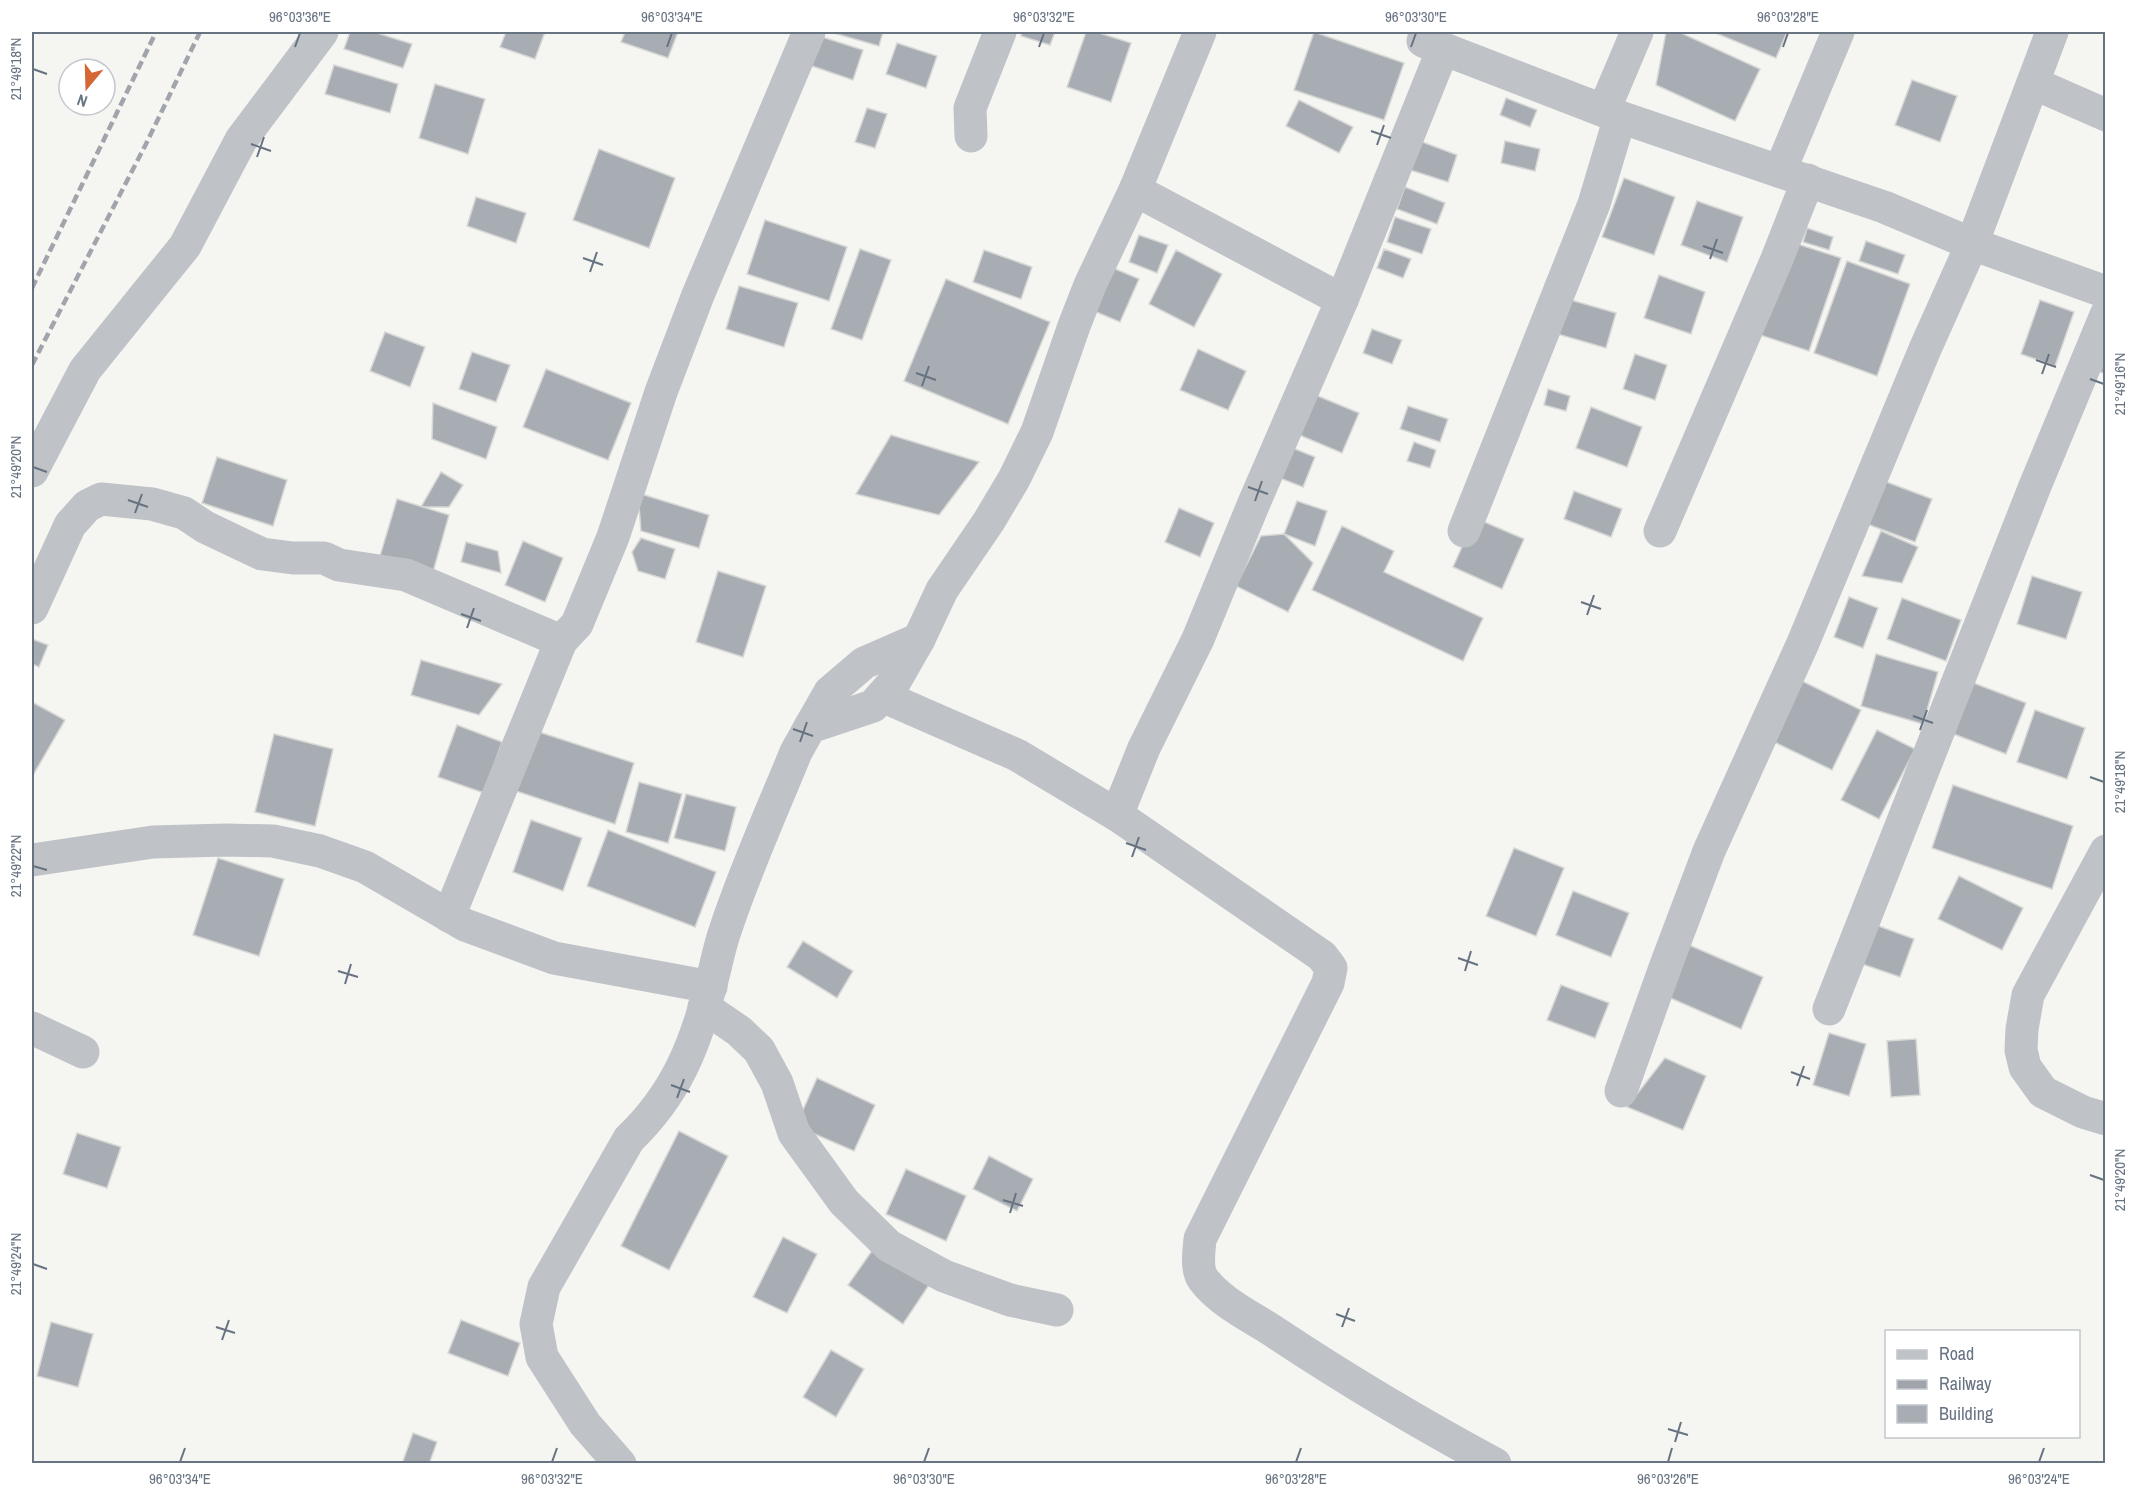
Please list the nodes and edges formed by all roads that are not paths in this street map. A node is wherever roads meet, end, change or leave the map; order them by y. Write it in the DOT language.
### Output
graph roads {
  1 [pos="322,32"];
  2 [pos="809,32"];
  3 [pos="1000,32"];
  4 [pos="1200,32"];
  5 [pos="1637,32"];
  6 [pos="1838,32"];
  7 [pos="2052,32"];
  8 [pos="1424,38"];
  9 [pos="2033,83"];
  10 [pos="1612,113"];
  11 [pos="2106,115"];
  12 [pos="971,136"];
  13 [pos="1794,176"];
  14 [pos="1135,190"];
  15 [pos="1972,244"];
  16 [pos="2106,292"];
  17 [pos="1342,300"];
  18 [pos="2106,315"];
  19 [pos="32,471"];
  20 [pos="1464,531"];
  21 [pos="1660,531"];
  22 [pos="32,608"];
  23 [pos="919,639"];
  24 [pos="561,641"];
  25 [pos="882,696"];
  26 [pos="810,727"];
  27 [pos="1117,815"];
  28 [pos="2106,851"];
  29 [pos="32,860"];
  30 [pos="449,916"];
  31 [pos="708,997"];
  32 [pos="1828,1009"];
  33 [pos="32,1028"];
  34 [pos="82,1052"];
  35 [pos="1621,1091"];
  36 [pos="2106,1119"];
  37 [pos="1057,1310"];
  38 [pos="620,1464"];
  39 [pos="1494,1464"];
  1 -- 19 [label="street"];
  2 -- 24 [label="street"];
  3 -- 12 [label="street"];
  4 -- 14 [label="street"];
  5 -- 10 [label="street"];
  6 -- 13 [label="street"];
  7 -- 9 [label="street"];
  8 -- 10 [label="street"];
  8 -- 17 [label="street"];
  9 -- 11 [label="street"];
  9 -- 15 [label="street"];
  10 -- 13 [label="street"];
  10 -- 20 [label="street"];
  13 -- 15 [label="street"];
  13 -- 21 [label="street"];
  14 -- 17 [label="street"];
  14 -- 23 [label="street"];
  15 -- 16 [label="street"];
  15 -- 35 [label="street"];
  17 -- 27 [label="street"];
  18 -- 32 [label="street"];
  22 -- 24 [label="street"];
  23 -- 25 [label="street"];
  23 -- 26 [label="street"];
  24 -- 30 [label="street"];
  25 -- 26 [label="street"];
  25 -- 27 [label="street"];
  26 -- 31 [label="street"];
  27 -- 39 [label="street"];
  28 -- 36 [label="street"];
  29 -- 30 [label="street"];
  30 -- 31 [label="street"];
  31 -- 37 [label="street"];
  31 -- 38 [label="street"];
  33 -- 34 [label="street"];
}
